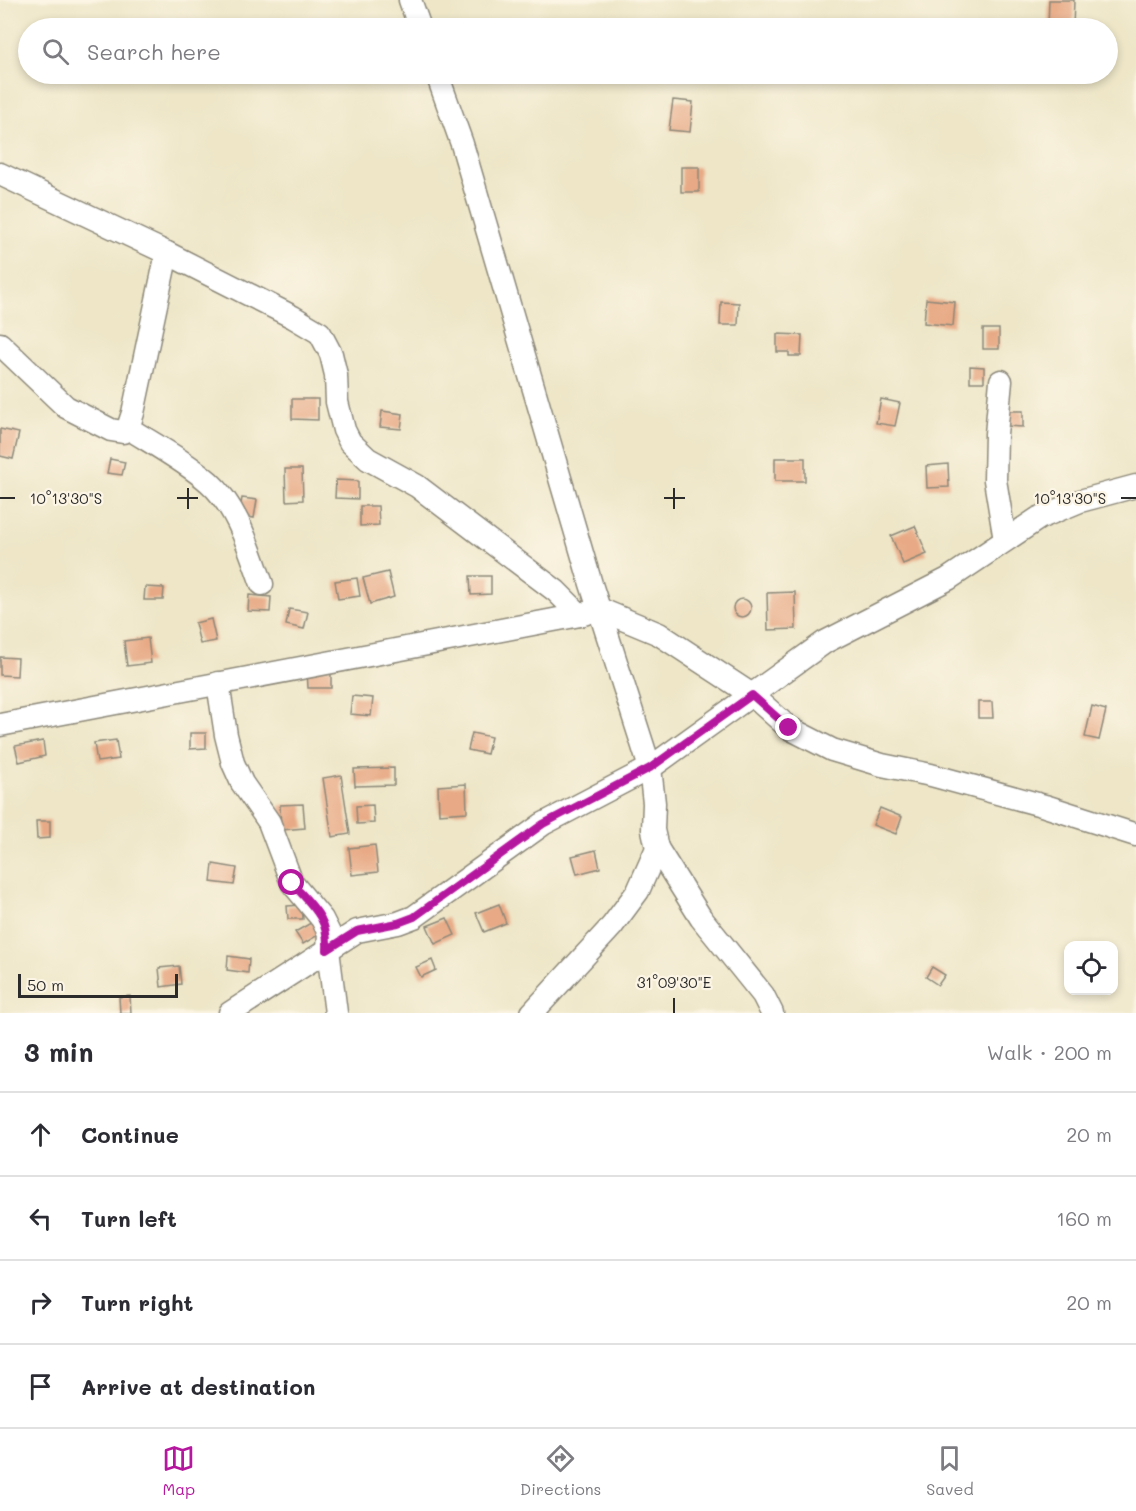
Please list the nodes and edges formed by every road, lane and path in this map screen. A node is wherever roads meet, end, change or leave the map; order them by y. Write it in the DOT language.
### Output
graph roads {
  1 [pos="410,0"];
  2 [pos="416,18"];
  3 [pos="440,84"];
  4 [pos="0,174"];
  5 [pos="167,253"];
  6 [pos="0,344"];
  7 [pos="1000,381"];
  8 [pos="128,428"];
  9 [pos="1136,486"];
  10 [pos="1005,540"];
  11 [pos="262,584"];
  12 [pos="590,612"];
  13 [pos="218,683"];
  14 [pos="752,695"];
  15 [pos="0,725"];
  16 [pos="650,768"];
  17 [pos="1136,835"];
  18 [pos="657,848"];
  19 [pos="327,950"];
  20 [pos="230,1013"];
  21 [pos="336,1013"];
  22 [pos="532,1013"];
  23 [pos="772,1013"];
  1 -- 2 [label="street"];
  3 -- 12 [label="street"];
  4 -- 5 [label="street"];
  5 -- 8 [label="street"];
  5 -- 12 [label="street"];
  6 -- 8 [label="street"];
  7 -- 10 [label="street"];
  8 -- 11 [label="street"];
  9 -- 10 [label="street"];
  10 -- 14 [label="street"];
  12 -- 13 [label="street"];
  12 -- 14 [label="street"];
  12 -- 16 [label="street"];
  13 -- 15 [label="street"];
  13 -- 19 [label="street"];
  14 -- 16 [label="street"];
  14 -- 17 [label="street"];
  16 -- 18 [label="street"];
  16 -- 19 [label="street"];
  18 -- 22 [label="street"];
  18 -- 23 [label="street"];
  19 -- 20 [label="street"];
  19 -- 21 [label="street"];
}
